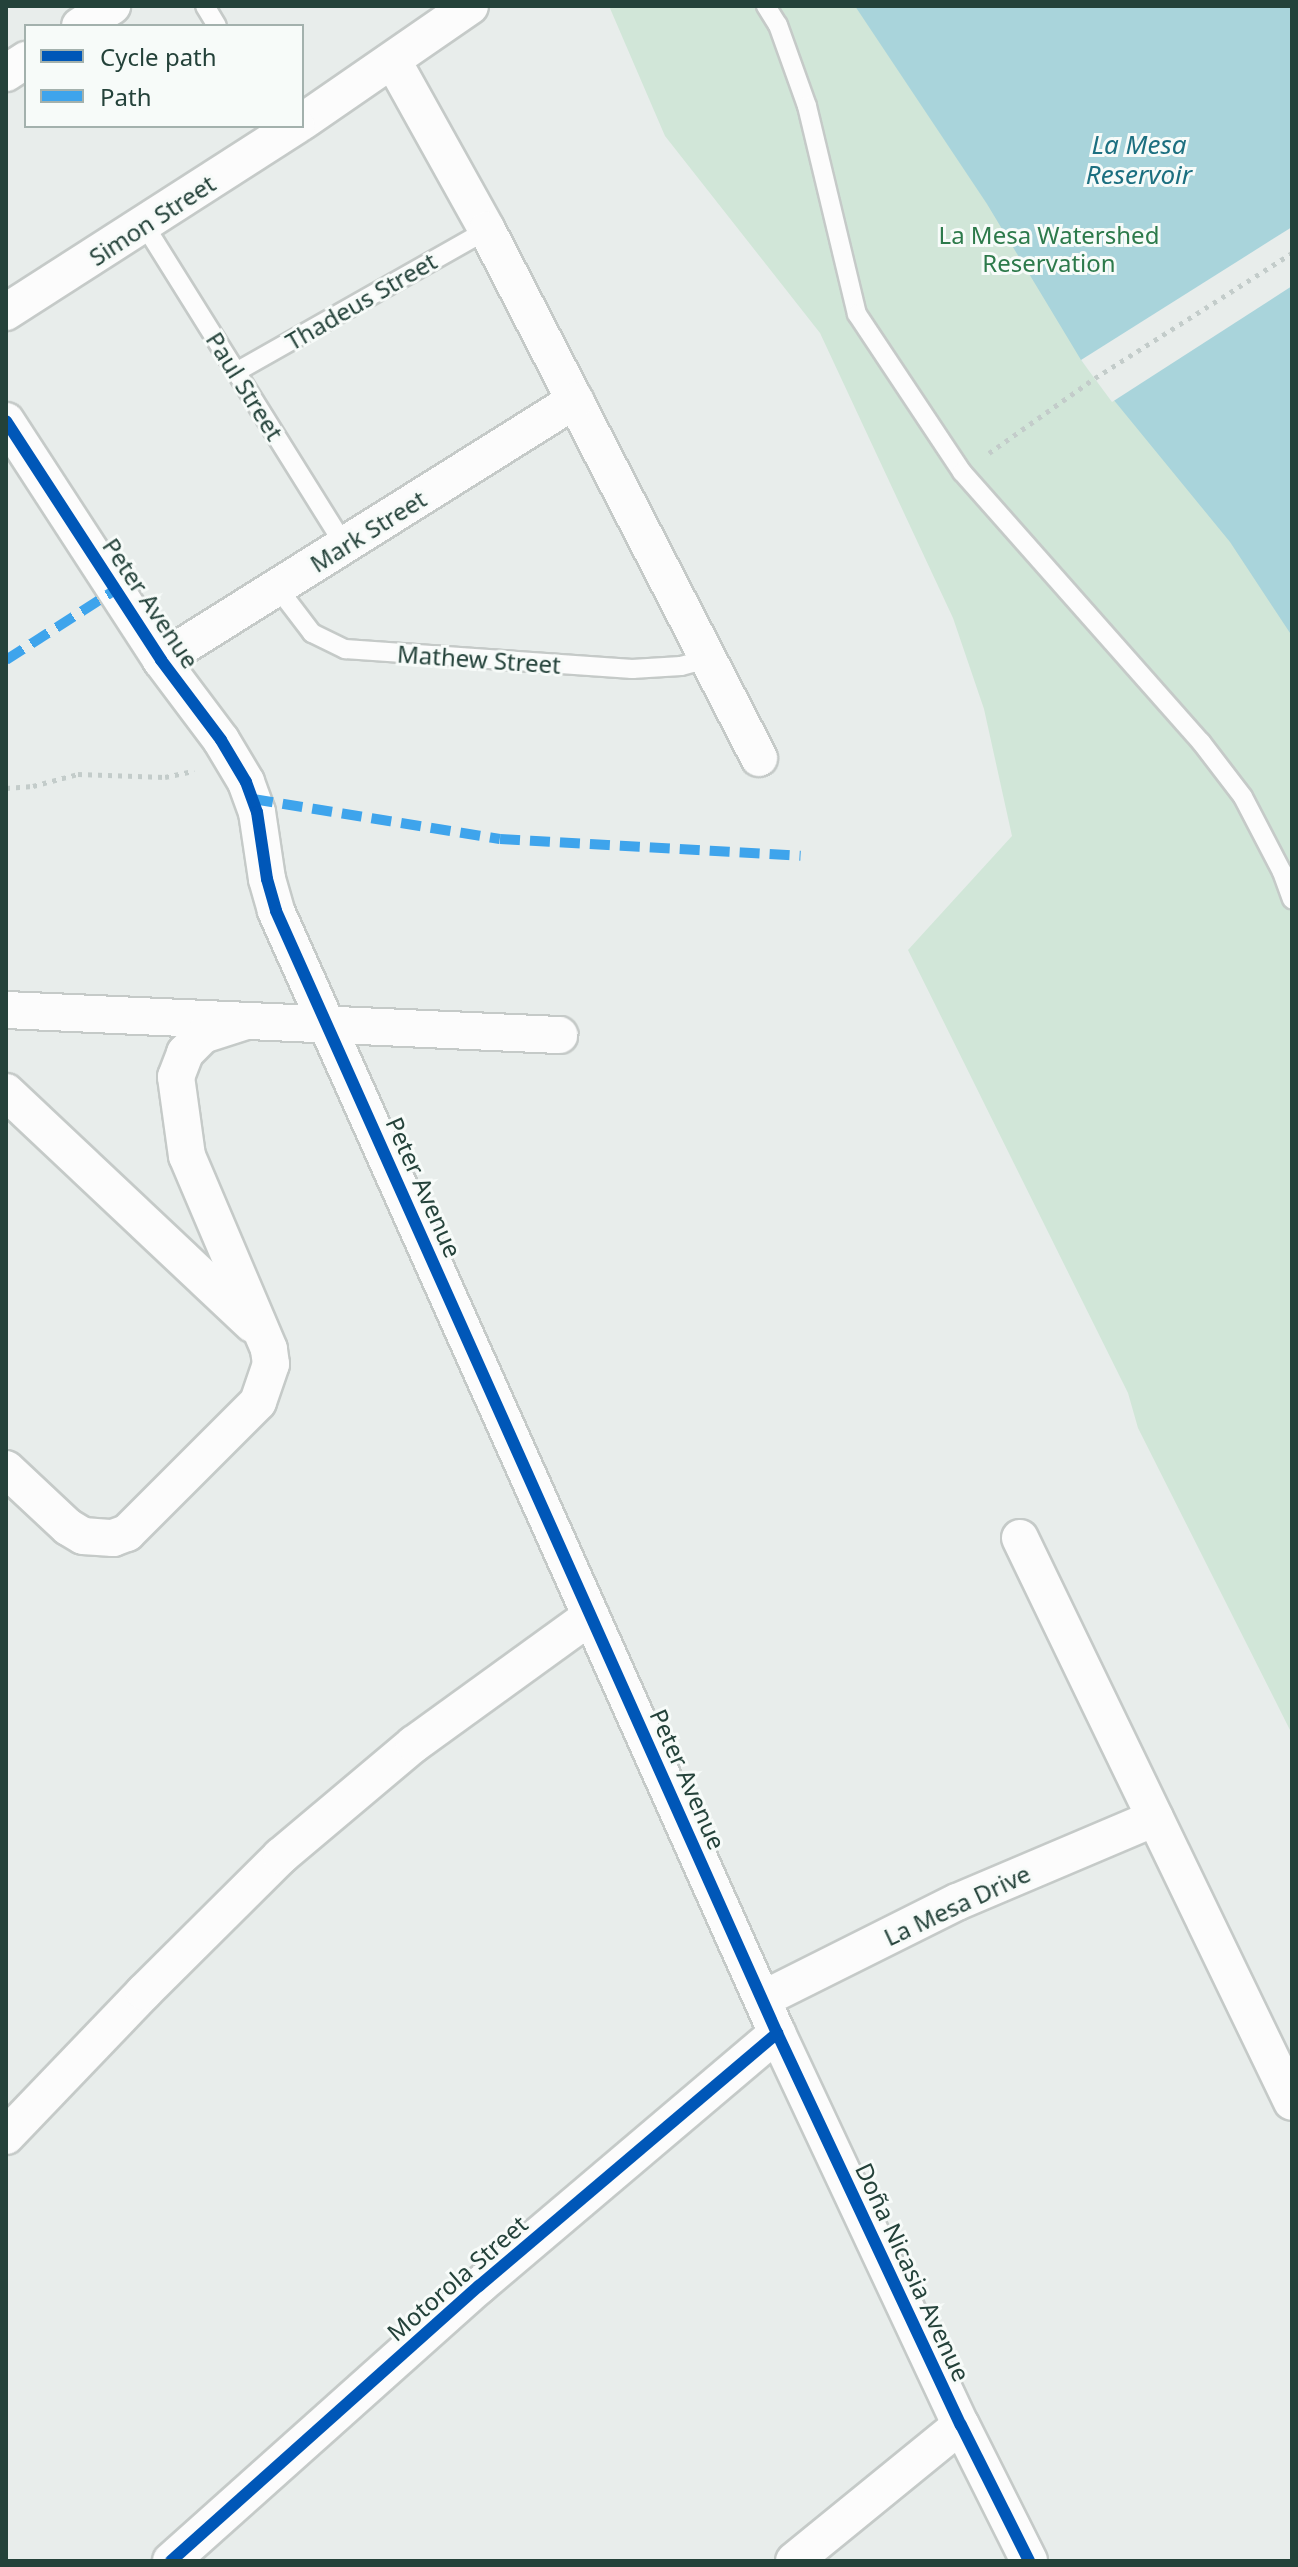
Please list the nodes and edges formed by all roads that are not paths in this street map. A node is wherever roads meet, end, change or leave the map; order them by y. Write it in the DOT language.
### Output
graph roads {
  1 [pos="112,6"];
  2 [pos="205,6"];
  3 [pos="470,6"];
  4 [pos="766,6"];
  5 [pos="83,24"];
  6 [pos="216,24"];
  7 [pos="24,61"];
  8 [pos="393,61"];
  9 [pos="6,73"];
  10 [pos="304,119"];
  11 [pos="290,128"];
  12 [pos="145,226"];
  13 [pos="487,230"];
  14 [pos="6,312"];
  15 [pos="236,372"];
  16 [pos="575,400"];
  17 [pos="6,421"];
  18 [pos="345,546"];
  19 [pos="277,587"];
  20 [pos="707,659"];
  21 [pos="161,660"];
  22 [pos="759,758"];
  23 [pos="1292,899"];
  24 [pos="6,1010"];
  25 [pos="246,1021"];
  26 [pos="327,1025"];
  27 [pos="559,1035"];
  28 [pos="6,1092"];
  29 [pos="262,1333"];
  30 [pos="6,1469"];
  31 [pos="1020,1538"];
  32 [pos="591,1616"];
  33 [pos="1155,1818"];
  34 [pos="763,1999"];
  35 [pos="777,2033"];
  36 [pos="1292,2102"];
  37 [pos="6,2136"];
  38 [pos="961,2425"];
  39 [pos="171,2561"];
  40 [pos="794,2561"];
  41 [pos="1029,2561"];
  1 -- 5 [label="street"];
  2 -- 6 [label="lane"];
  3 -- 8 [label="street, Simon Street"];
  4 -- 23 [label="lane"];
  7 -- 9 [label="street"];
  8 -- 10 [label="street, Simon Street"];
  8 -- 13 [label="street"];
  11 -- 12 [label="street, Simon Street"];
  12 -- 14 [label="street, Simon Street"];
  12 -- 15 [label="lane, Paul Street"];
  13 -- 15 [label="lane, Thadeus Street"];
  13 -- 16 [label="street"];
  15 -- 18 [label="lane, Paul Street"];
  16 -- 18 [label="street, Mark Street"];
  16 -- 20 [label="street"];
  17 -- 21 [label="street, Peter Avenue"];
  18 -- 19 [label="street, Mark Street"];
  19 -- 20 [label="lane, Mathew Street"];
  19 -- 21 [label="street, Mark Street"];
  20 -- 22 [label="street"];
  21 -- 26 [label="street, Peter Avenue"];
  24 -- 25 [label="street"];
  25 -- 26 [label="street"];
  25 -- 29 [label="street"];
  26 -- 27 [label="street"];
  26 -- 32 [label="street, Peter Avenue"];
  28 -- 29 [label="street"];
  29 -- 30 [label="street"];
  31 -- 33 [label="street"];
  32 -- 34 [label="street, Peter Avenue"];
  32 -- 37 [label="street"];
  33 -- 34 [label="street, La Mesa Drive"];
  33 -- 36 [label="street"];
  34 -- 35 [label="street, Doña Nicasia Avenue"];
  35 -- 38 [label="street, Doña Nicasia Avenue"];
  35 -- 39 [label="street, Motorola Street"];
  38 -- 40 [label="street"];
  38 -- 41 [label="street, Doña Nicasia Avenue"];
}
